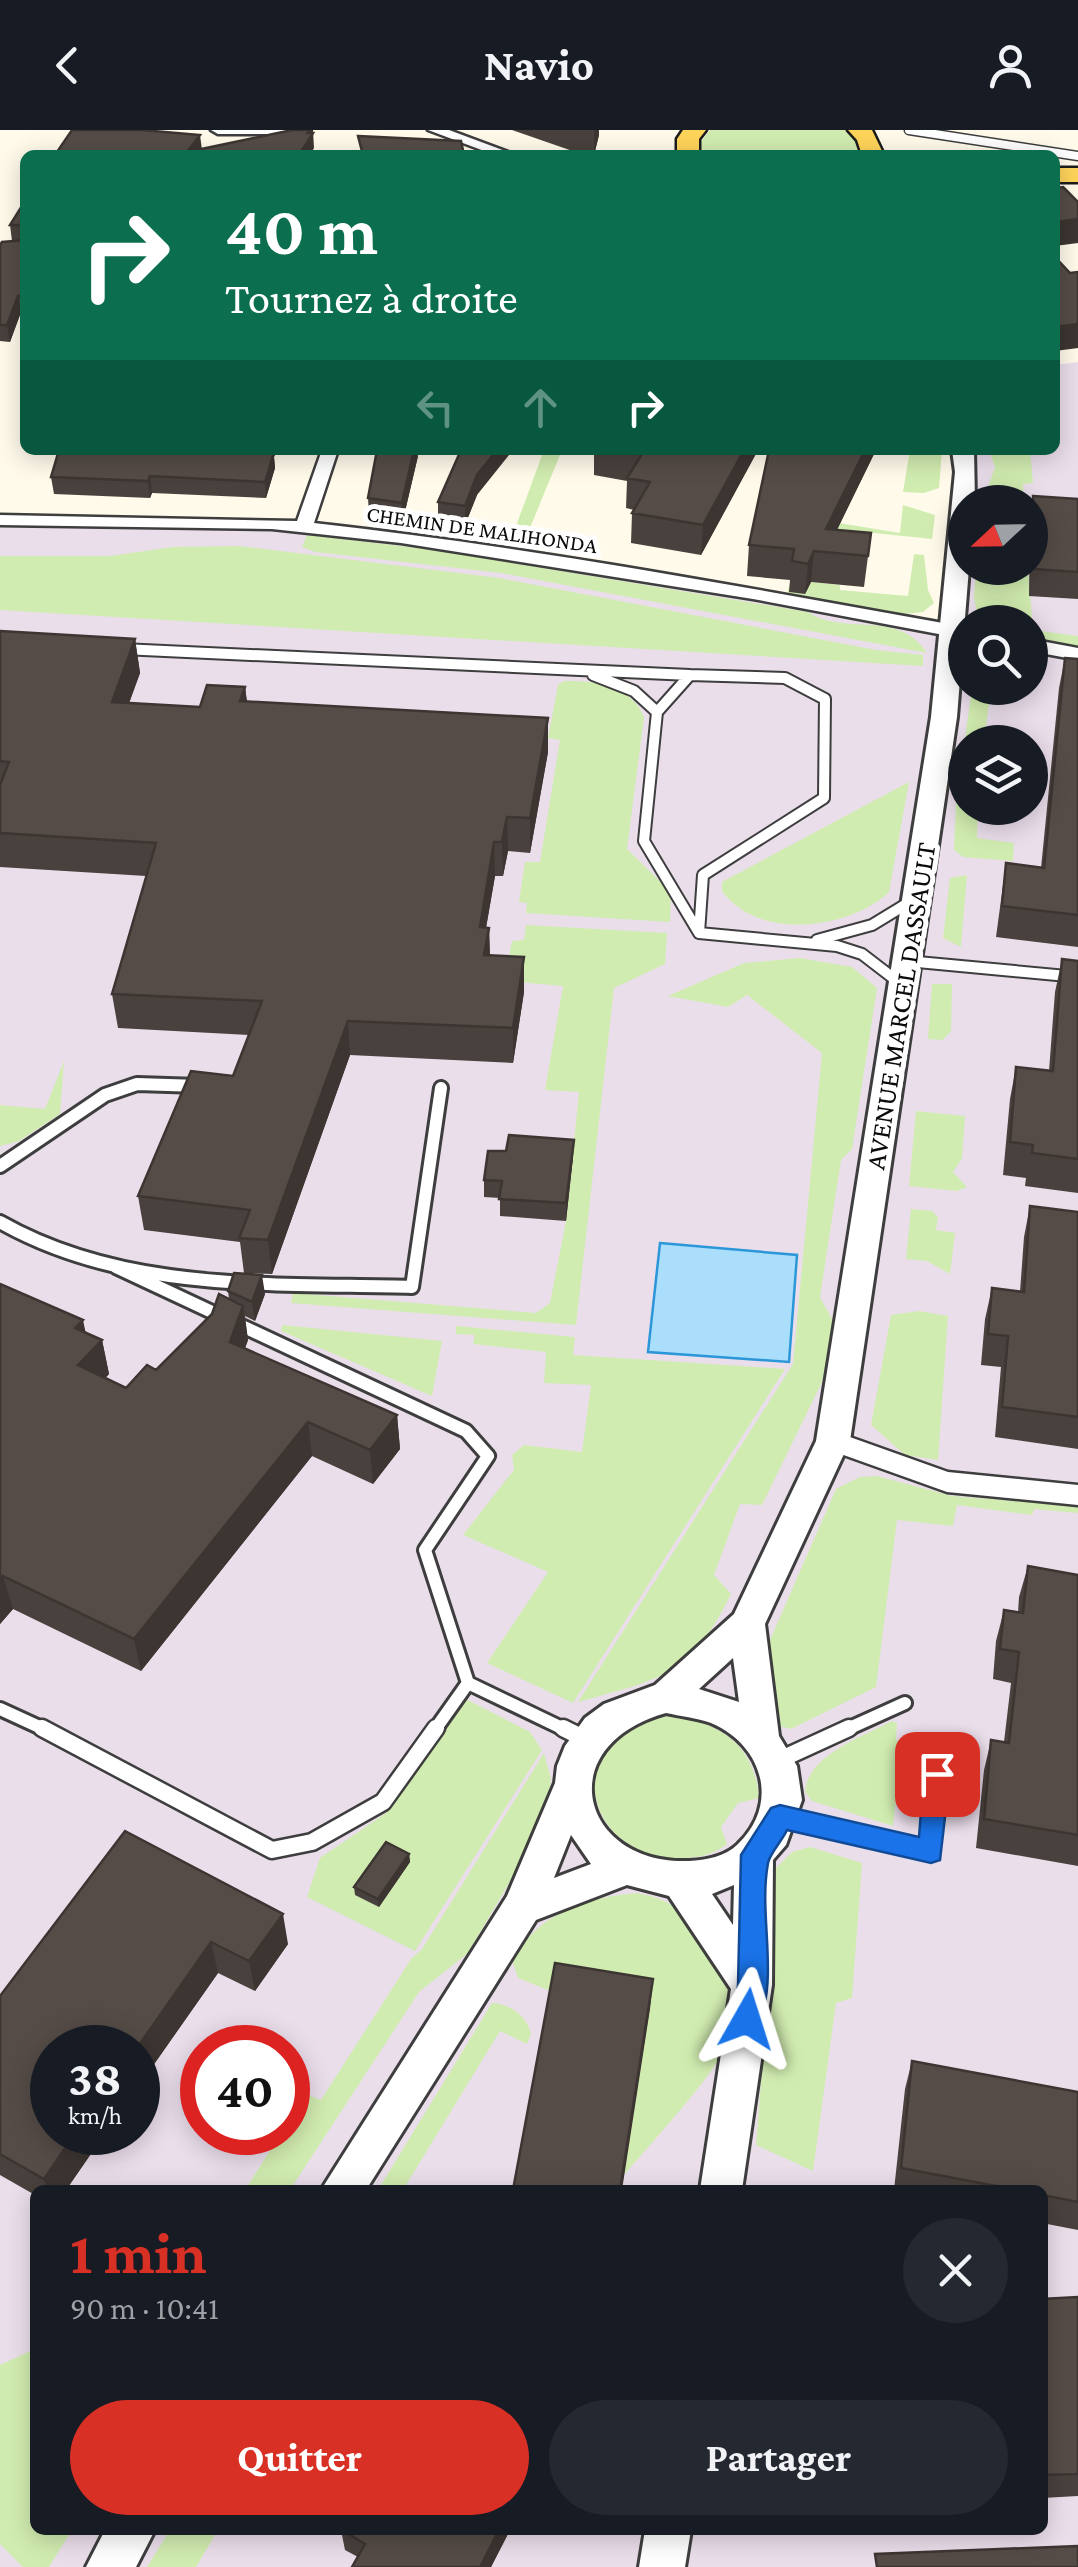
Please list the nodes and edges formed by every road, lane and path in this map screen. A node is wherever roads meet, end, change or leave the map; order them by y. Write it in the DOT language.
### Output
graph roads {
  1 [pos="218,130"];
  2 [pos="291,130"];
  3 [pos="436,130"];
  4 [pos="909,130"];
  5 [pos="494,150"];
  6 [pos="1039,150"];
  7 [pos="328,455"];
  8 [pos="964,455"];
  9 [pos="0,520"];
  10 [pos="304,527"];
  11 [pos="960,605"];
  12 [pos="948,630"];
  13 [pos="99,648"];
  14 [pos="1048,649"];
  15 [pos="1078,654"];
  16 [pos="582,670"];
  17 [pos="690,675"];
  18 [pos="948,700"];
  19 [pos="656,712"];
  20 [pos="916,899"];
  21 [pos="699,933"];
  22 [pos="812,942"];
  23 [pos="905,973"];
  24 [pos="1078,977"];
  25 [pos="217,1086"];
  26 [pos="442,1088"];
  27 [pos="0,1166"];
  28 [pos="0,1222"];
  29 [pos="116,1267"];
  30 [pos="833,1441"];
  31 [pos="1078,1494"];
  32 [pos="747,1624"];
  33 [pos="468,1683"];
  34 [pos="666,1696"];
  35 [pos="905,1702"];
  36 [pos="0,1709"];
  37 [pos="586,1740"];
  38 [pos="769,1748"];
  39 [pos="937,1774"];
  40 [pos="572,1787"];
  41 [pos="780,1816"];
  42 [pos="754,1855"];
  43 [pos="627,1868"];
  44 [pos="681,1881"];
  45 [pos="522,1908"];
  46 [pos="752,1985"];
  47 [pos="345,2185"];
  48 [pos="722,2185"];
  49 [pos="129,2535"];
  50 [pos="667,2535"];
  51 [pos="109,2567"];
  52 [pos="662,2567"];
  1 -- 2 [label="street"];
  3 -- 5 [label="street"];
  4 -- 6 [label="lane"];
  7 -- 10 [label="street"];
  8 -- 11 [label="street, AVENUE MARCEL DASSAULT"];
  9 -- 10 [label="street, CHEMIN DE MALIHONDA"];
  10 -- 12 [label="street, CHEMIN DE MALIHONDA"];
  13 -- 16 [label="lane"];
  14 -- 15 [label="street"];
  16 -- 17 [label="lane"];
  16 -- 19 [label="lane"];
  17 -- 19 [label="lane"];
  17 -- 21 [label="lane"];
  18 -- 20 [label="street, AVENUE MARCEL DASSAULT"];
  19 -- 21 [label="lane"];
  20 -- 22 [label="lane"];
  20 -- 23 [label="street, AVENUE MARCEL DASSAULT"];
  21 -- 22 [label="lane"];
  22 -- 23 [label="lane"];
  23 -- 24 [label="lane"];
  23 -- 30 [label="street, AVENUE MARCEL DASSAULT"];
  25 -- 27 [label="lane"];
  26 -- 29 [label="lane"];
  28 -- 29 [label="lane"];
  29 -- 33 [label="lane"];
  30 -- 31 [label="street"];
  30 -- 32 [label="street, AVENUE MARCEL DASSAULT"];
  32 -- 34 [label="street"];
  32 -- 38 [label="street"];
  33 -- 36 [label="lane"];
  33 -- 37 [label="lane"];
  34 -- 37 [label="street"];
  34 -- 38 [label="street"];
  35 -- 38 [label="lane"];
  37 -- 40 [label="street"];
  38 -- 41 [label="street"];
  39 -- 41 [label="lane"];
  40 -- 43 [label="street"];
  40 -- 45 [label="street"];
  41 -- 42 [label="street"];
  42 -- 44 [label="street"];
  42 -- 46 [label="street"];
  43 -- 44 [label="street"];
  43 -- 45 [label="street"];
  44 -- 46 [label="street"];
  45 -- 47 [label="street"];
  46 -- 48 [label="street"];
  49 -- 51 [label="street"];
  50 -- 52 [label="street"];
}
